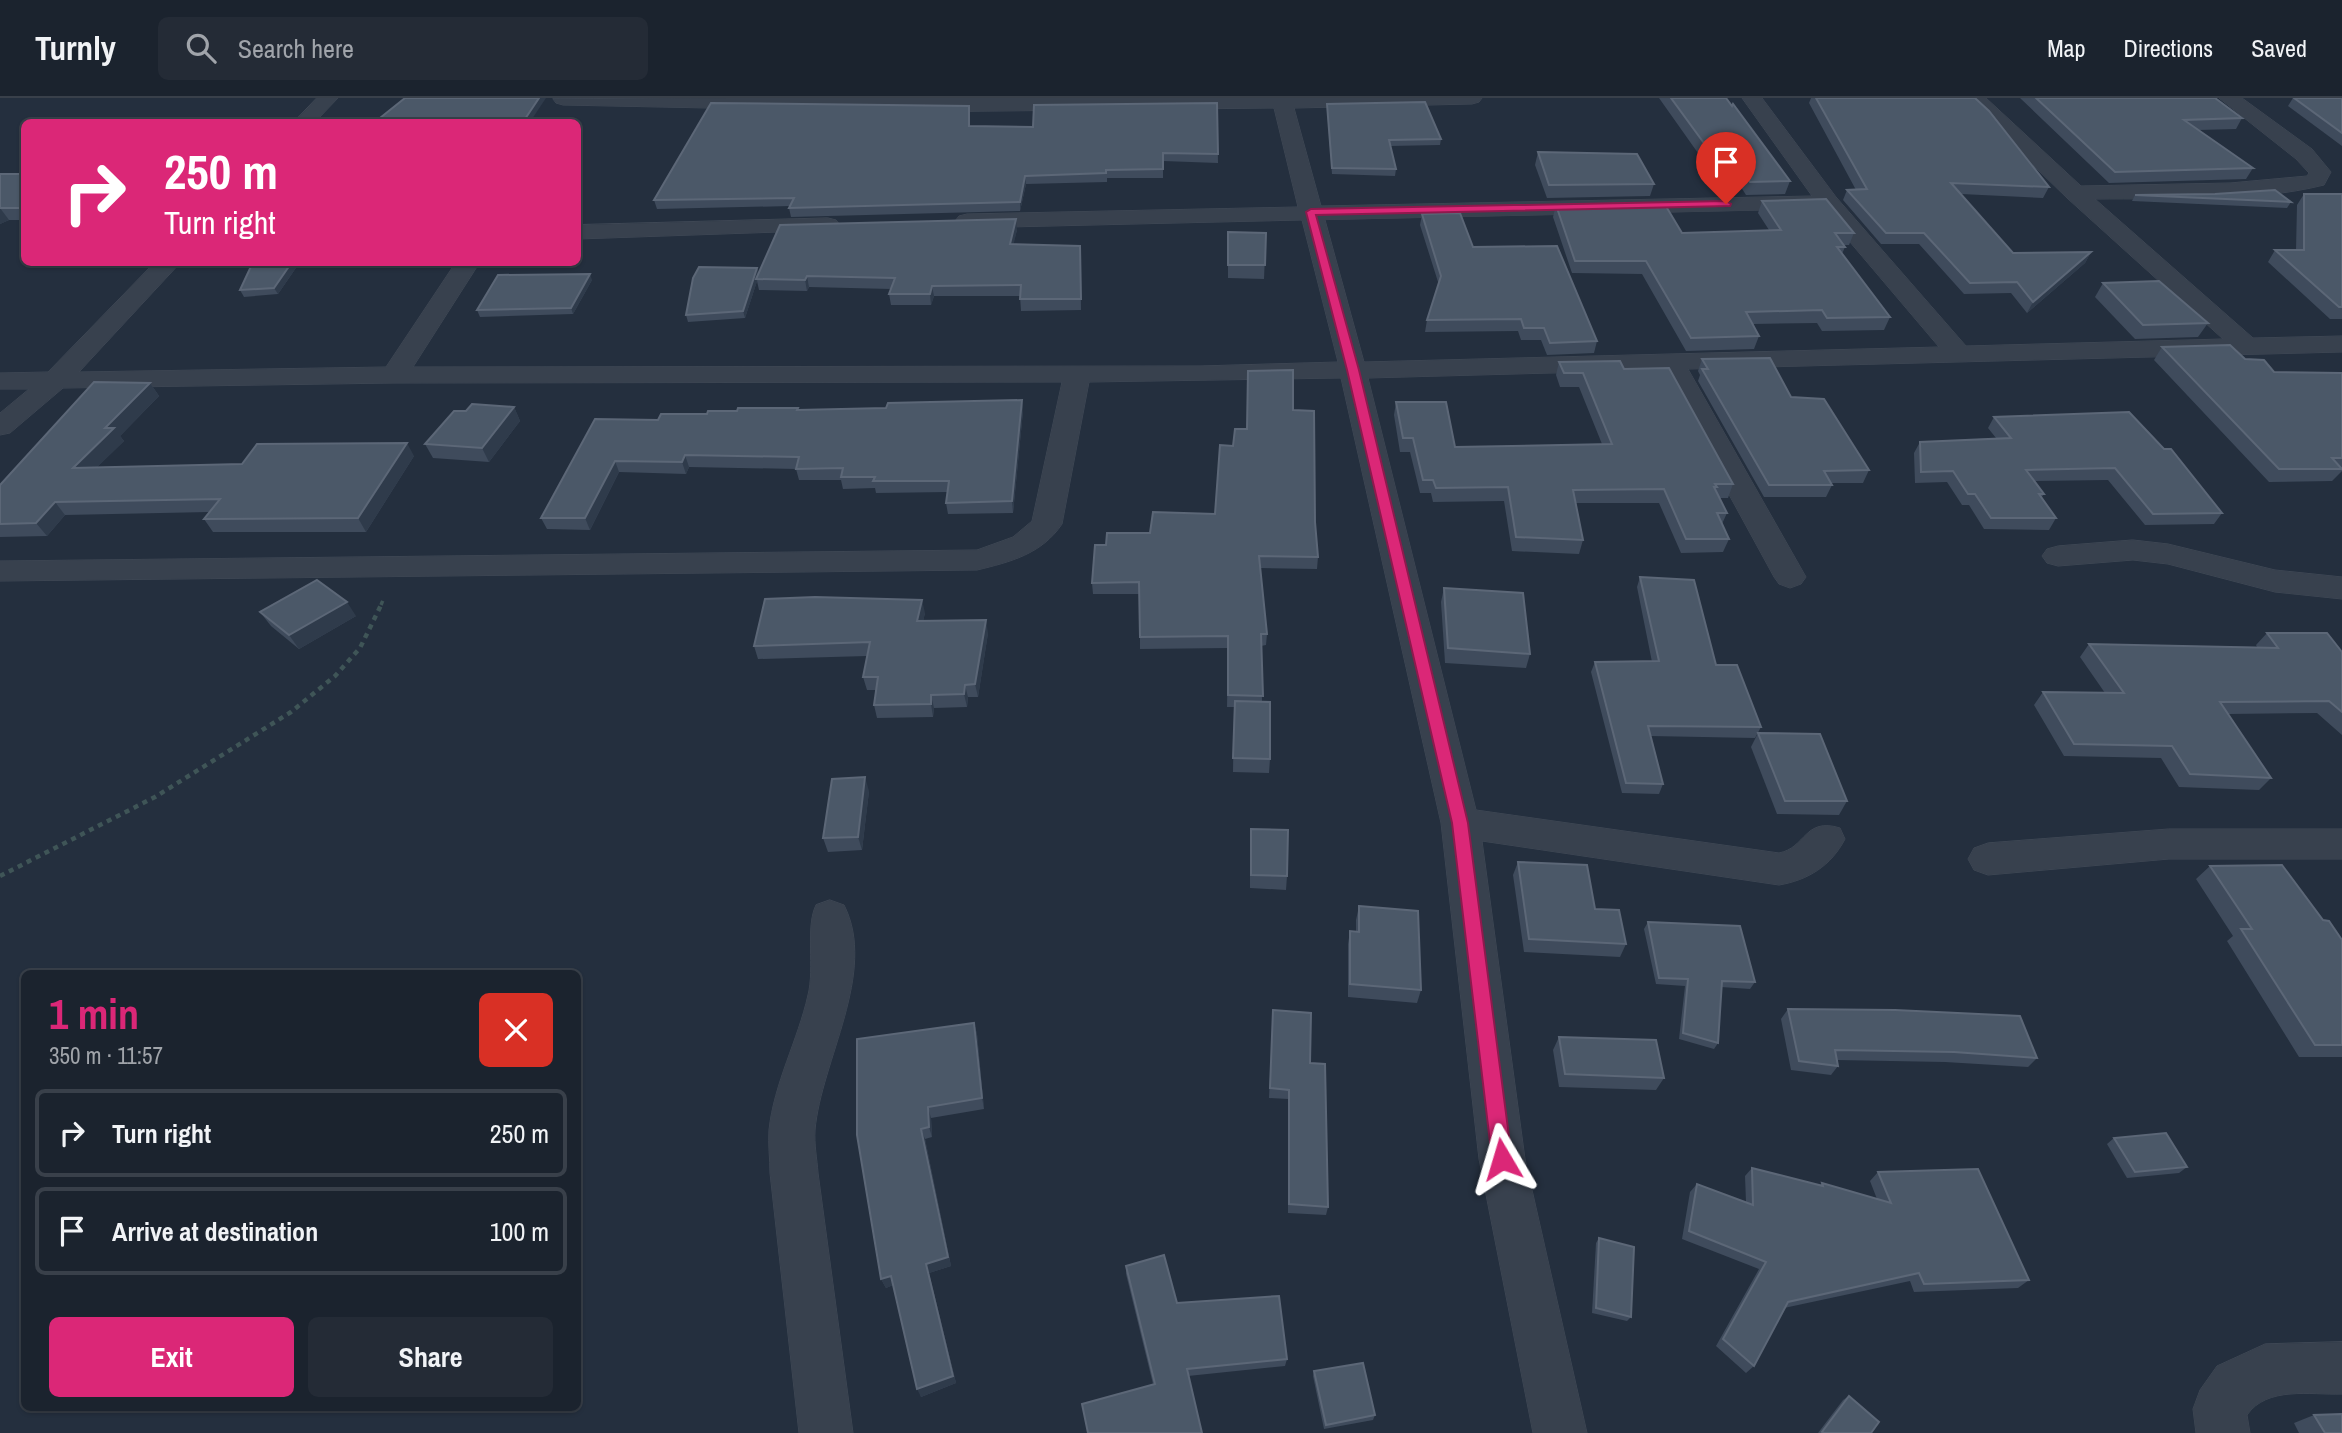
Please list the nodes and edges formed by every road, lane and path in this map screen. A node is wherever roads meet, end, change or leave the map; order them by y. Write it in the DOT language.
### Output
graph roads {
  1 [pos="328,98"];
  2 [pos="1472,98"];
  3 [pos="1752,98"];
  4 [pos="1974,98"];
  5 [pos="2229,98"];
  6 [pos="1282,99"];
  7 [pos="1034,101"];
  8 [pos="562,103"];
  9 [pos="307,119"];
  10 [pos="2074,193"];
  11 [pos="1828,202"];
  12 [pos="1311,212"];
  13 [pos="946,222"];
  14 [pos="851,224"];
  15 [pos="581,232"];
  16 [pos="165,266"];
  17 [pos="465,266"];
  18 [pos="2342,344"];
  19 [pos="2245,345"];
  20 [pos="1960,355"];
  21 [pos="1671,363"];
  22 [pos="1353,370"];
  23 [pos="394,375"];
  24 [pos="1077,375"];
  25 [pos="56,380"];
  26 [pos="0,381"];
  27 [pos="0,427"];
  28 [pos="2058,556"];
  29 [pos="396,566"];
  30 [pos="0,571"];
  31 [pos="1790,577"];
  32 [pos="2342,588"];
  33 [pos="1460,823"];
  34 [pos="1826,839"];
  35 [pos="2342,844"];
  36 [pos="1988,859"];
  37 [pos="0,876"];
  38 [pos="830,917"];
  39 [pos="2342,1368"];
  40 [pos="826,1433"];
  41 [pos="1560,1433"];
  42 [pos="2223,1433"];
  1 -- 9 [label="street"];
  2 -- 6 [label="street"];
  3 -- 11 [label="street"];
  4 -- 10 [label="street"];
  5 -- 10 [label="street"];
  6 -- 7 [label="street"];
  6 -- 12 [label="street"];
  7 -- 8 [label="street"];
  10 -- 19 [label="street"];
  11 -- 12 [label="street"];
  11 -- 20 [label="street"];
  12 -- 13 [label="street"];
  12 -- 22 [label="street"];
  14 -- 15 [label="street"];
  16 -- 25 [label="street"];
  17 -- 23 [label="street"];
  18 -- 19 [label="street"];
  19 -- 20 [label="street"];
  20 -- 21 [label="street"];
  21 -- 22 [label="street"];
  21 -- 31 [label="street"];
  22 -- 24 [label="street"];
  22 -- 33 [label="street"];
  23 -- 24 [label="street"];
  23 -- 25 [label="street"];
  24 -- 29 [label="street"];
  25 -- 26 [label="street"];
  25 -- 27 [label="street"];
  28 -- 32 [label="street"];
  29 -- 30 [label="street"];
  29 -- 37 [label="path"];
  33 -- 34 [label="street"];
  33 -- 41 [label="street"];
  35 -- 36 [label="street"];
  38 -- 40 [label="street"];
  39 -- 42 [label="street"];
}
